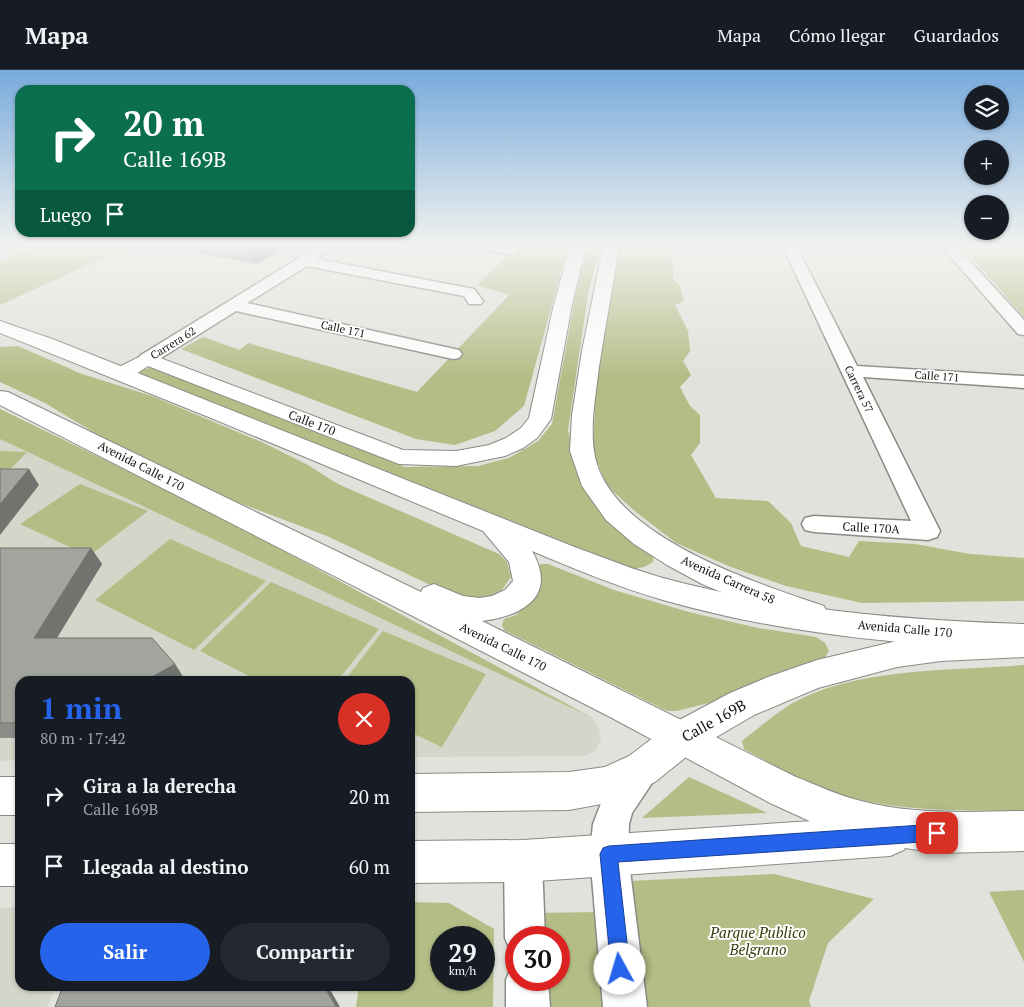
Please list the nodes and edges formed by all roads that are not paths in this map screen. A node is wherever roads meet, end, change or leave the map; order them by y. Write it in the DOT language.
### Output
graph roads {
  1 [pos="256,291"];
  2 [pos="462,291"];
  3 [pos="566,291"];
  4 [pos="603,291"];
  5 [pos="811,291"];
  6 [pos="989,291"];
  7 [pos="475,301"];
  8 [pos="233,305"];
  9 [pos="0,327"];
  10 [pos="1024,330"];
  11 [pos="0,343"];
  12 [pos="453,354"];
  13 [pos="147,359"];
  14 [pos="111,370"];
  15 [pos="850,371"];
  16 [pos="1024,382"];
  17 [pos="0,397"];
  18 [pos="483,521"];
  19 [pos="253,522"];
  20 [pos="814,524"];
  21 [pos="928,531"];
  22 [pos="831,621"];
  23 [pos="1024,637"];
  24 [pos="1024,644"];
  25 [pos="683,737"];
  26 [pos="642,769"];
  27 [pos="415,793"];
  28 [pos="0,796"];
  29 [pos="15,796"];
  30 [pos="1024,831"];
  31 [pos="937,833"];
  32 [pos="609,854"];
  33 [pos="523,861"];
  34 [pos="415,862"];
  35 [pos="0,865"];
  36 [pos="15,865"];
  37 [pos="525,926"];
  38 [pos="527,991"];
  39 [pos="528,1007"];
  40 [pos="624,1007"];
  1 -- 8 [label="street, Carrera 62"];
  2 -- 7 [label="street"];
  3 -- 13 [label="main road, Calle 170"];
  4 -- 22 [label="main road, Avenida Carrera 58"];
  5 -- 15 [label="street, Carrera 57"];
  6 -- 10 [label="street"];
  8 -- 12 [label="street, Calle 171"];
  8 -- 13 [label="street, Carrera 62"];
  9 -- 14 [label="main road, Avenida Calle 170"];
  11 -- 14 [label="main road"];
  13 -- 14 [label="main road, Carrera 62"];
  14 -- 18 [label="main road, Avenida Calle 170"];
  15 -- 16 [label="street, Calle 171"];
  15 -- 21 [label="street, Carrera 57"];
  17 -- 19 [label="main road, Avenida Calle 170"];
  18 -- 19 [label="main road"];
  18 -- 22 [label="main road, Avenida Calle 170"];
  19 -- 25 [label="main road, Avenida Calle 170"];
  20 -- 21 [label="street, Calle 170A"];
  22 -- 23 [label="main road, Avenida Calle 170"];
  24 -- 25 [label="main road, Calle 169B"];
  25 -- 26 [label="main road, Calle 169B"];
  25 -- 31 [label="main road, Avenida Calle 170"];
  26 -- 27 [label="main road, Calle 169B"];
  26 -- 32 [label="street"];
  28 -- 29 [label="main road"];
  30 -- 31 [label="main road, Avenida Calle 170"];
  31 -- 32 [label="main road"];
  32 -- 33 [label="main road"];
  32 -- 40 [label="street"];
  33 -- 34 [label="main road"];
  33 -- 37 [label="street"];
  35 -- 36 [label="main road"];
  38 -- 39 [label="street"];
}
